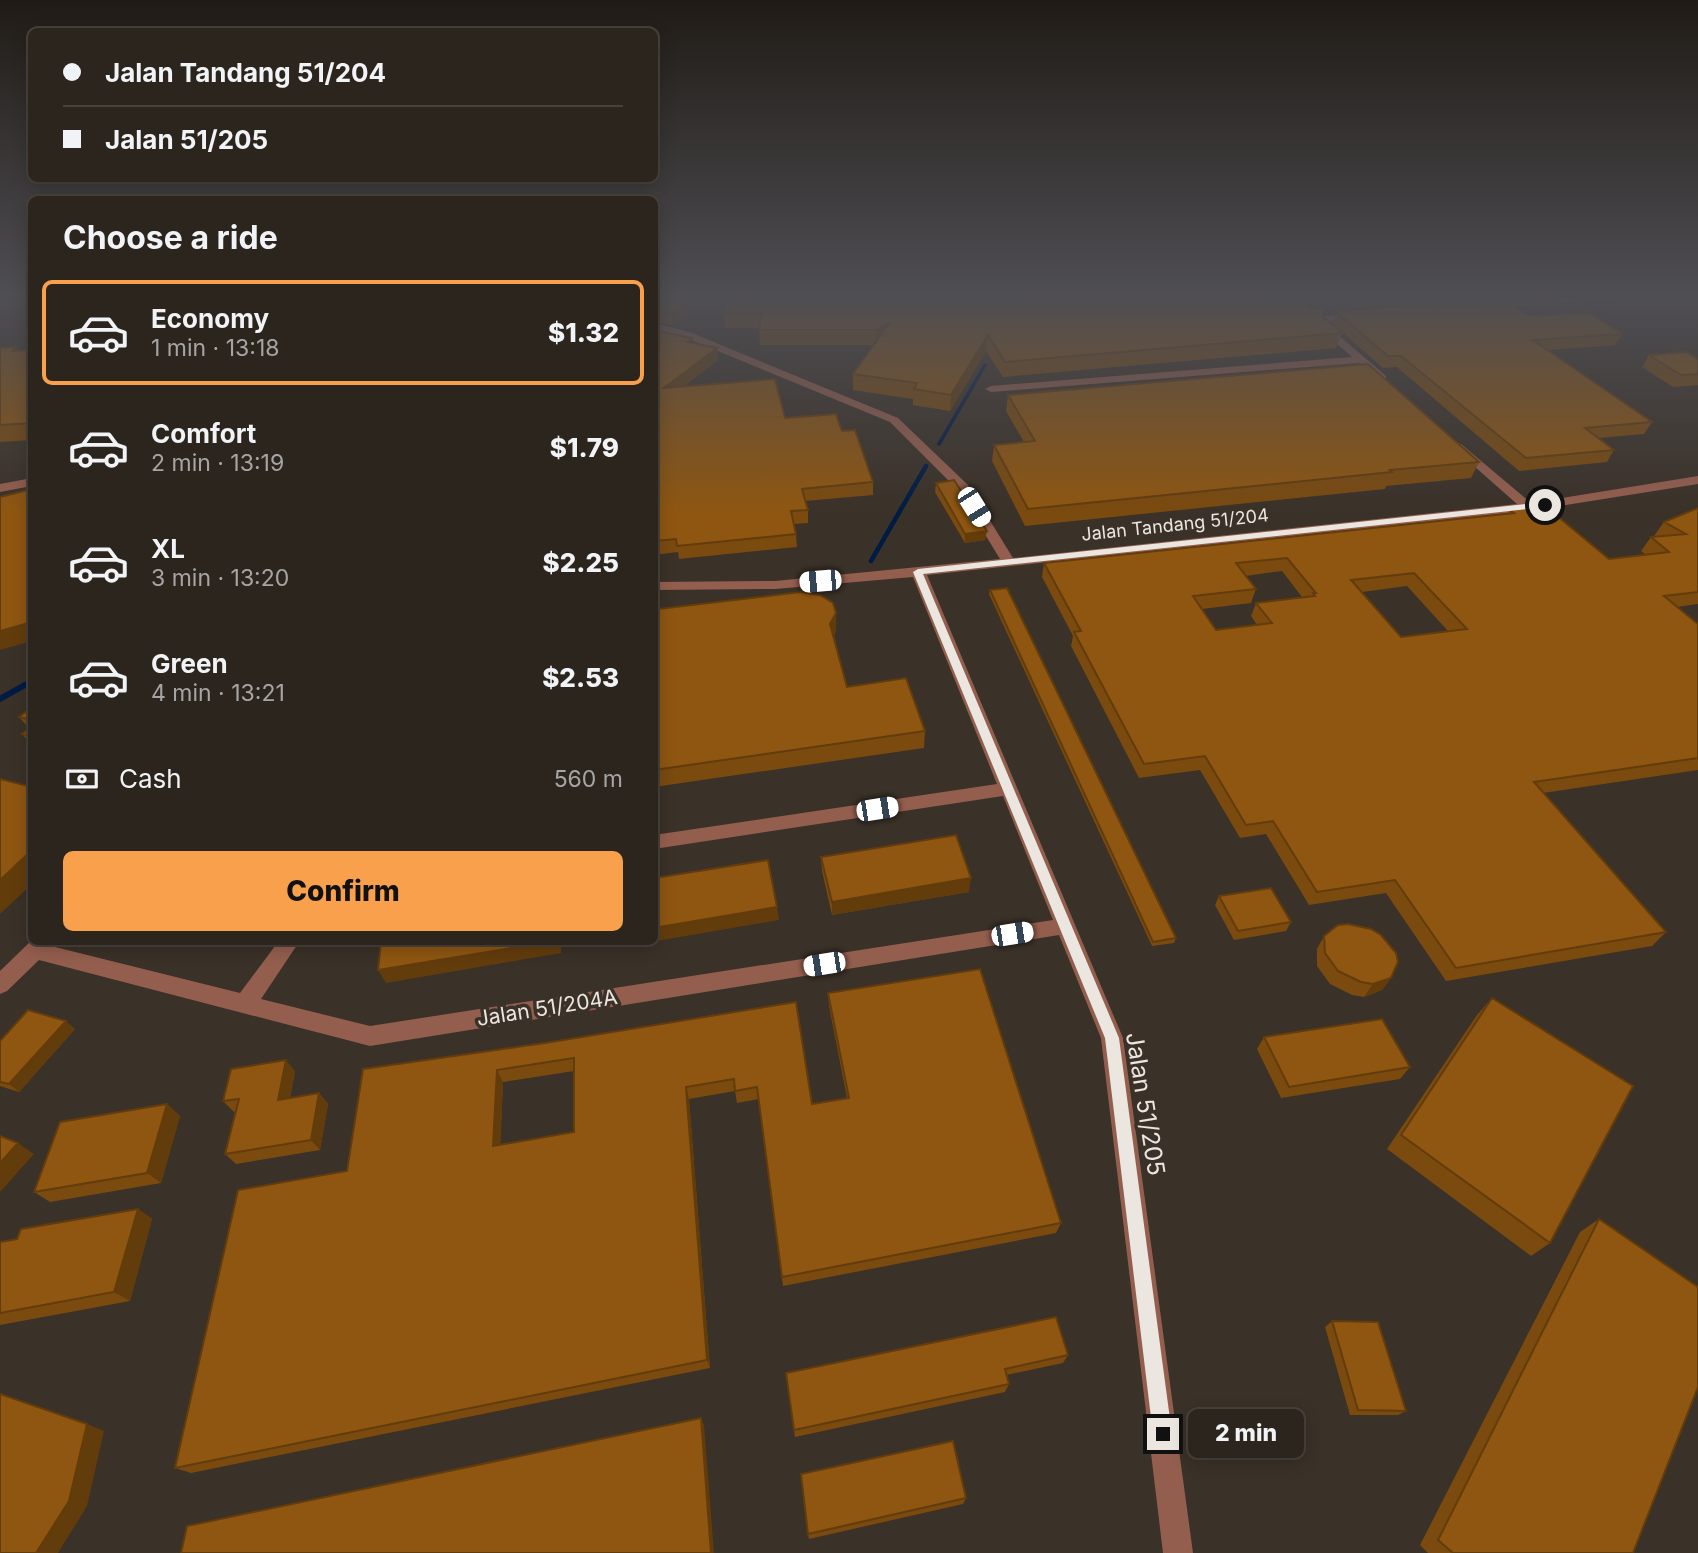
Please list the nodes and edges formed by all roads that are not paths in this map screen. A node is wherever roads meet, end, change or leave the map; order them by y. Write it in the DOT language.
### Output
graph roads {
  1 [pos="767,367"];
  2 [pos="1266,367"];
  3 [pos="1370,367"];
  4 [pos="1392,387"];
  5 [pos="991,389"];
  6 [pos="1455,443"];
  7 [pos="1698,480"];
  8 [pos="28,483"];
  9 [pos="0,488"];
  10 [pos="1528,507"];
  11 [pos="1009,563"];
  12 [pos="918,572"];
  13 [pos="658,586"];
  14 [pos="1008,789"];
  15 [pos="658,841"];
  16 [pos="1065,926"];
  17 [pos="287,945"];
  18 [pos="39,946"];
  19 [pos="0,985"];
  20 [pos="244,1005"];
  21 [pos="1178,1553"];
  1 -- 11 [label="street"];
  2 -- 5 [label="street"];
  3 -- 4 [label="street"];
  6 -- 10 [label="street"];
  7 -- 10 [label="street, Jalan Tandang 51/204"];
  8 -- 9 [label="street"];
  10 -- 11 [label="street, Jalan Tandang 51/204"];
  11 -- 12 [label="street, Jalan Tandang 51/204"];
  12 -- 13 [label="street, Jalan Tandang 51/204"];
  12 -- 14 [label="street, Jalan 51/205"];
  14 -- 15 [label="street"];
  14 -- 16 [label="street, Jalan 51/205"];
  16 -- 20 [label="street, Jalan 51/204A"];
  16 -- 21 [label="street, Jalan 51/205"];
  17 -- 20 [label="street"];
  18 -- 19 [label="street"];
  18 -- 20 [label="street, Jalan 51/204A"];
}
